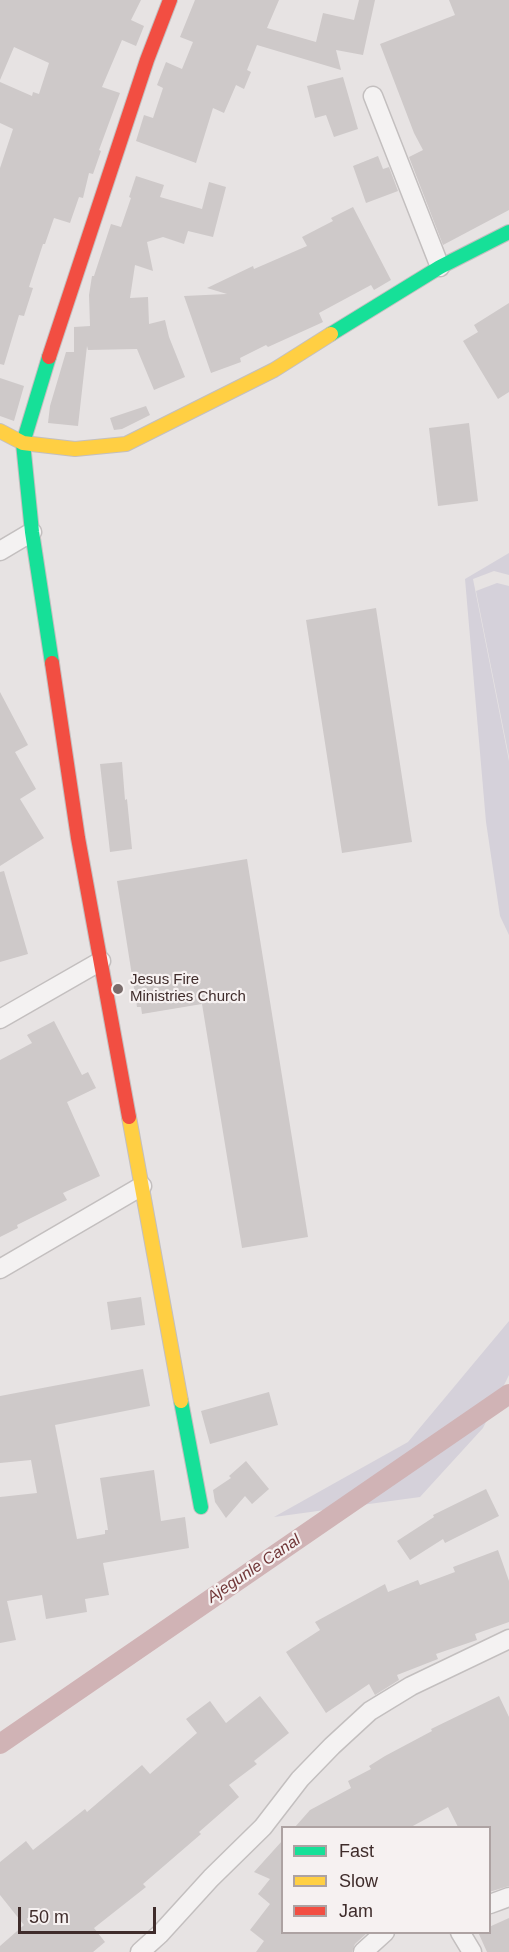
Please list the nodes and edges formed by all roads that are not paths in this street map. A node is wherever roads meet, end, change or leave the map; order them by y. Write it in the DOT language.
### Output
graph roads {
  1 [pos="170,0"];
  2 [pos="374,96"];
  3 [pos="509,232"];
  4 [pos="440,267"];
  5 [pos="0,431"];
  6 [pos="23,443"];
  7 [pos="32,532"];
  8 [pos="0,551"];
  9 [pos="101,961"];
  10 [pos="0,1019"];
  11 [pos="142,1186"];
  12 [pos="0,1269"];
  13 [pos="201,1507"];
  14 [pos="509,1639"];
  15 [pos="509,1897"];
  16 [pos="491,1903"];
  17 [pos="383,1934"];
  18 [pos="461,1934"];
  19 [pos="140,1952"];
  20 [pos="363,1952"];
  21 [pos="472,1952"];
  1 -- 6 [label="street"];
  2 -- 4 [label="street"];
  3 -- 4 [label="street"];
  4 -- 6 [label="street"];
  5 -- 6 [label="street"];
  6 -- 7 [label="street"];
  7 -- 8 [label="street"];
  7 -- 9 [label="street"];
  9 -- 10 [label="street"];
  9 -- 11 [label="street"];
  11 -- 12 [label="street"];
  11 -- 13 [label="street"];
  14 -- 19 [label="street"];
  15 -- 16 [label="street"];
  17 -- 20 [label="street"];
  18 -- 21 [label="street"];
}
